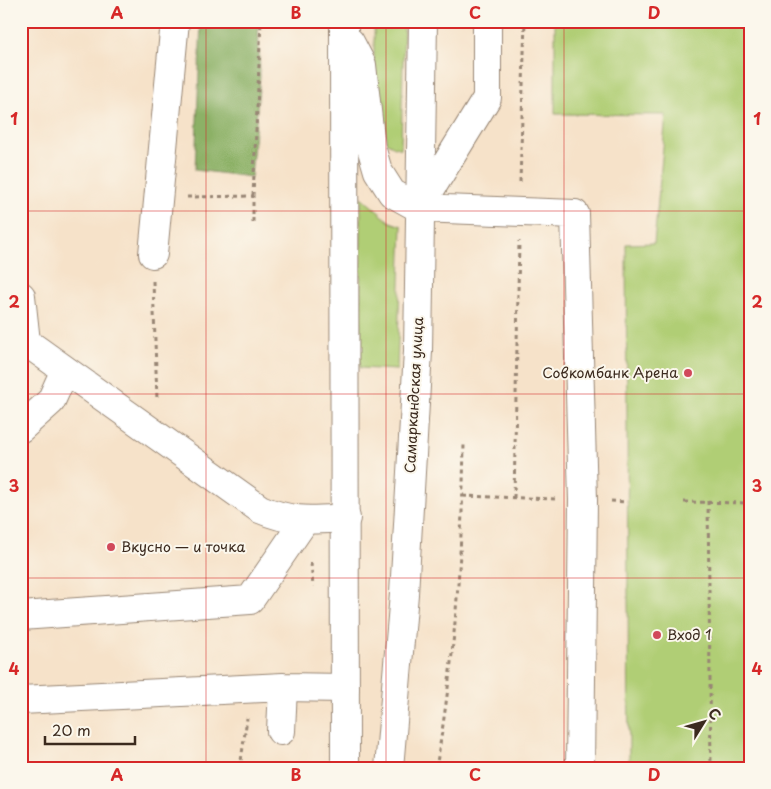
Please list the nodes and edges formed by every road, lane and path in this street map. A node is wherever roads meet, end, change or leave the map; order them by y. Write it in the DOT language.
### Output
graph roads {
  1 [pos="175,21"];
  2 [pos="261,21"];
  3 [pos="423,21"];
  4 [pos="487,21"];
  5 [pos="525,21"];
  6 [pos="344,27"];
  7 [pos="253,196"];
  8 [pos="158,197"];
  9 [pos="420,208"];
  10 [pos="519,211"];
  11 [pos="253,223"];
  12 [pos="153,254"];
  13 [pos="21,296"];
  14 [pos="23,341"];
  15 [pos="64,370"];
  16 [pos="21,428"];
  17 [pos="159,438"];
  18 [pos="464,443"];
  19 [pos="463,496"];
  20 [pos="708,501"];
  21 [pos="684,502"];
  22 [pos="750,503"];
  23 [pos="346,518"];
  24 [pos="306,520"];
  25 [pos="21,616"];
  26 [pos="283,688"];
  27 [pos="345,688"];
  28 [pos="21,700"];
  29 [pos="281,730"];
  30 [pos="345,768"];
  31 [pos="389,768"];
  32 [pos="436,768"];
  33 [pos="580,768"];
  34 [pos="711,768"];
  1 -- 8 [label="main road"];
  2 -- 7 [label="path"];
  3 -- 9 [label="main road, Самаркандская улица"];
  4 -- 9 [label="main road"];
  5 -- 10 [label="path"];
  6 -- 9 [label="main road"];
  6 -- 23 [label="main road"];
  7 -- 8 [label="path"];
  7 -- 11 [label="path"];
  8 -- 12 [label="main road"];
  9 -- 10 [label="main road"];
  9 -- 31 [label="main road, Самаркандская улица"];
  10 -- 19 [label="path"];
  10 -- 33 [label="main road"];
  12 -- 17 [label="path"];
  13 -- 14 [label="main road"];
  14 -- 15 [label="main road"];
  15 -- 16 [label="main road"];
  15 -- 17 [label="main road"];
  17 -- 24 [label="main road"];
  18 -- 19 [label="path"];
  19 -- 32 [label="path"];
  20 -- 21 [label="path"];
  20 -- 22 [label="path"];
  20 -- 34 [label="path"];
  23 -- 24 [label="main road"];
  23 -- 27 [label="main road"];
  24 -- 25 [label="main road"];
  26 -- 27 [label="main road"];
  26 -- 28 [label="main road"];
  26 -- 29 [label="main road"];
  27 -- 30 [label="main road"];
}
